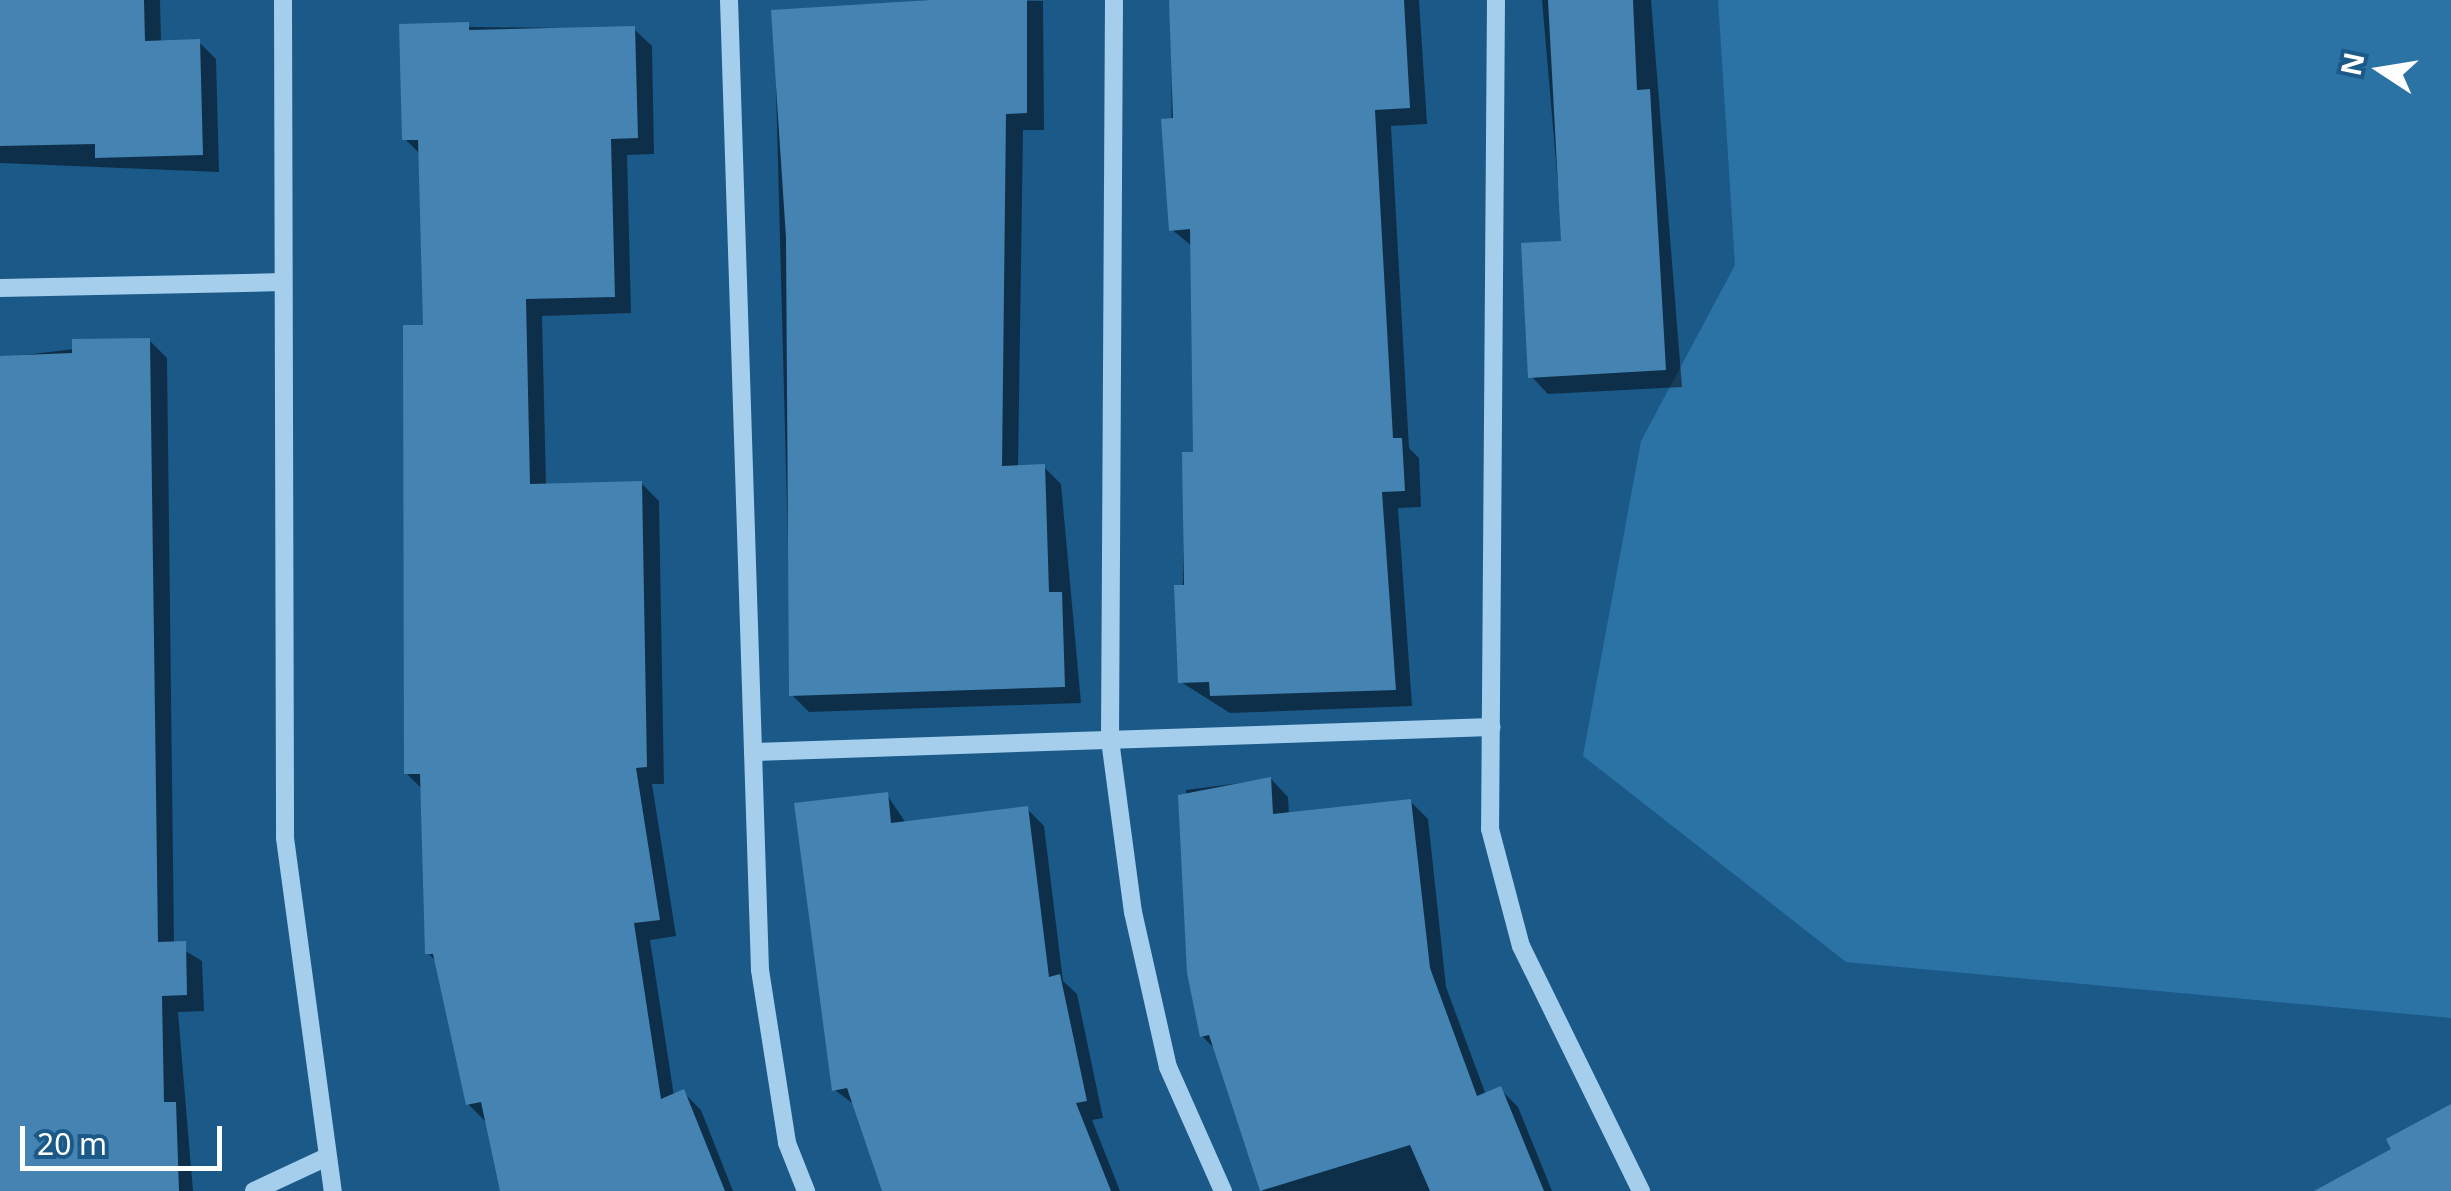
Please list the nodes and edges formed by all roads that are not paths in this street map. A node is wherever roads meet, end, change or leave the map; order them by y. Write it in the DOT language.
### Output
graph roads {
  1 [pos="283,0"];
  2 [pos="728,0"];
  3 [pos="1114,0"];
  4 [pos="1496,0"];
  5 [pos="283,282"];
  6 [pos="0,288"];
  7 [pos="1492,727"];
  8 [pos="1110,740"];
  9 [pos="753,752"];
  10 [pos="327,1156"];
  11 [pos="254,1191"];
  12 [pos="333,1191"];
  13 [pos="806,1191"];
  14 [pos="1224,1191"];
  15 [pos="1641,1191"];
  1 -- 5 [label="street"];
  2 -- 9 [label="street"];
  3 -- 8 [label="street"];
  4 -- 7 [label="street"];
  5 -- 6 [label="street"];
  5 -- 10 [label="street"];
  7 -- 8 [label="street"];
  7 -- 15 [label="street"];
  8 -- 9 [label="street"];
  8 -- 14 [label="street"];
  9 -- 13 [label="street"];
  10 -- 11 [label="street"];
  10 -- 12 [label="street"];
}
